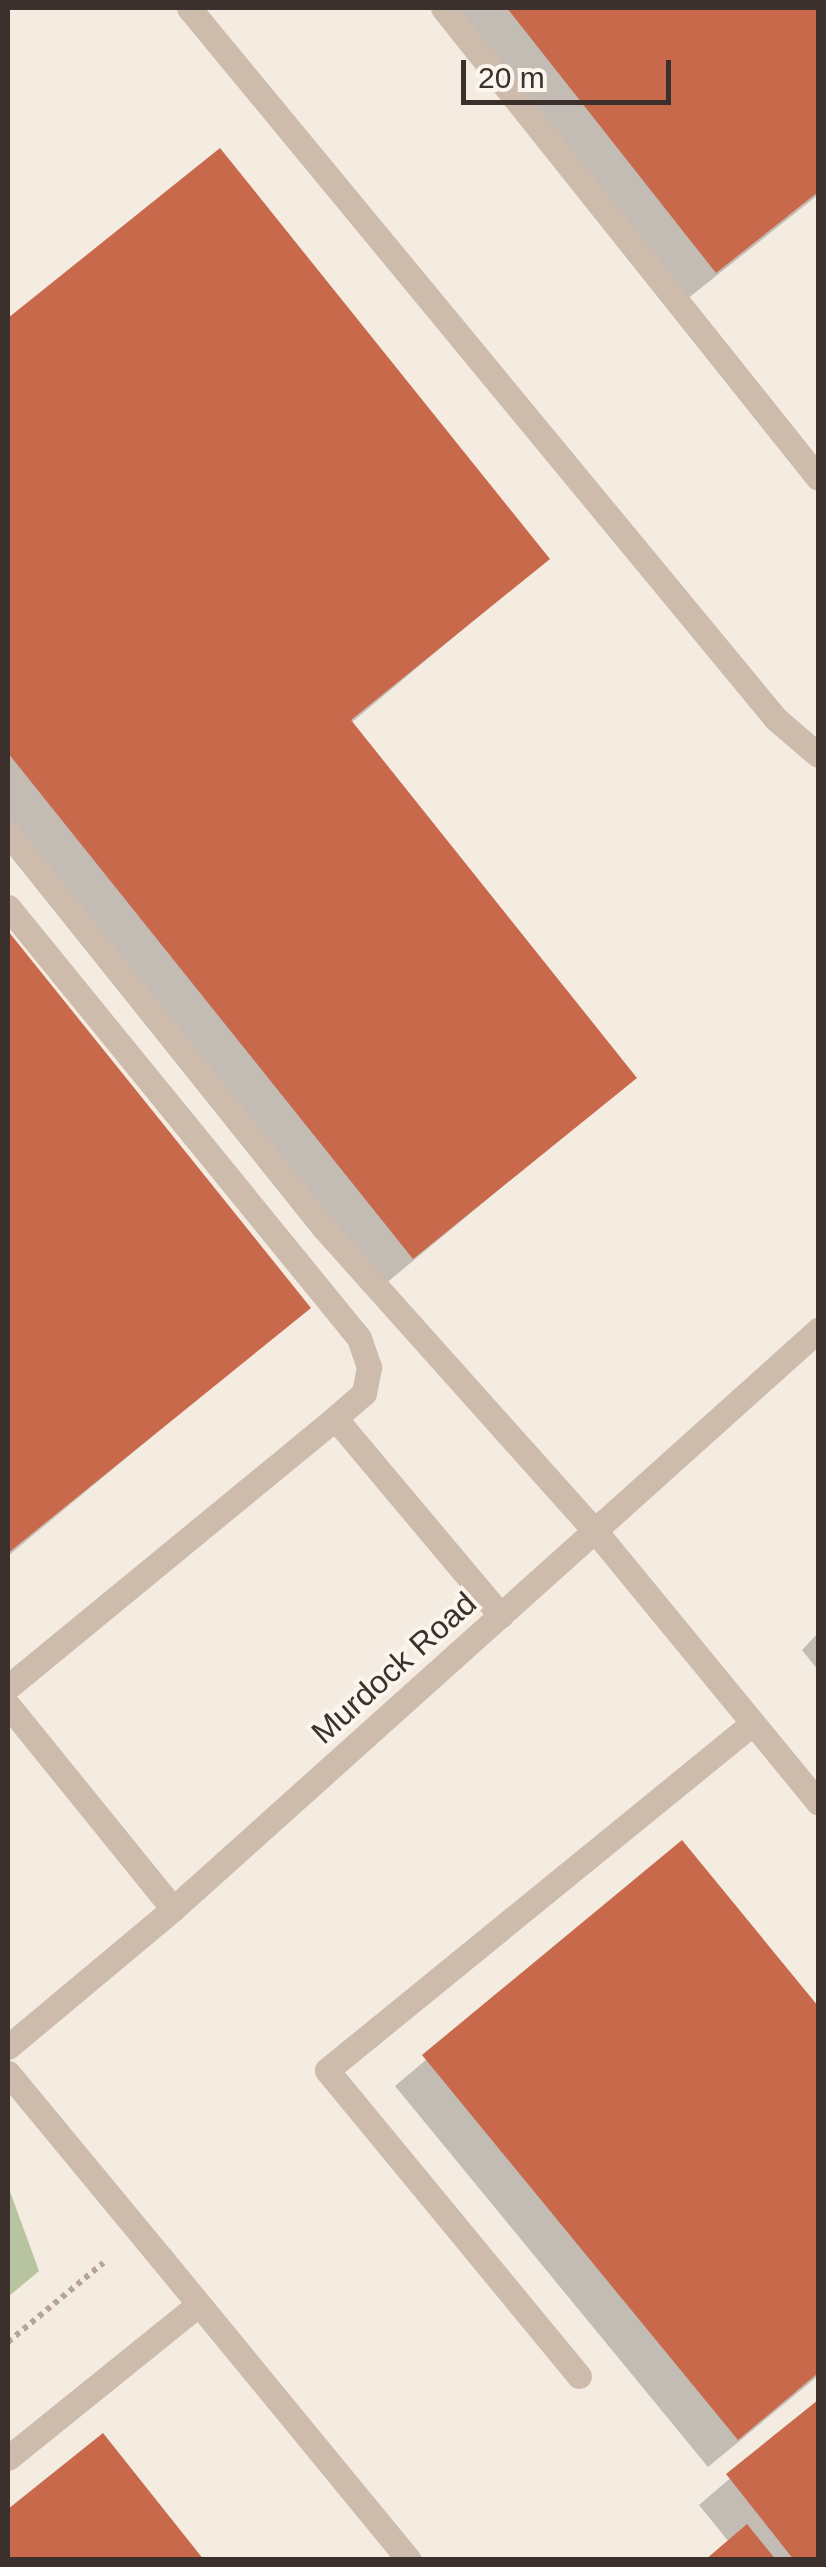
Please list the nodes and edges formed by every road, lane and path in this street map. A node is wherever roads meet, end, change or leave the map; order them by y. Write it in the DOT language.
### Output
graph roads {
  1 [pos="189,8"];
  2 [pos="443,8"];
  3 [pos="818,478"];
  4 [pos="818,754"];
  5 [pos="8,833"];
  6 [pos="8,907"];
  7 [pos="818,1330"];
  8 [pos="335,1418"];
  9 [pos="596,1532"];
  10 [pos="500,1616"];
  11 [pos="8,1688"];
  12 [pos="8,1705"];
  13 [pos="753,1723"];
  14 [pos="818,1802"];
  15 [pos="172,1909"];
  16 [pos="8,2048"];
  17 [pos="8,2073"];
  18 [pos="140,2232"];
  19 [pos="199,2304"];
  20 [pos="8,2342"];
  21 [pos="579,2376"];
  22 [pos="8,2458"];
  23 [pos="410,2560"];
  1 -- 4 [label="street"];
  2 -- 3 [label="street"];
  5 -- 9 [label="street"];
  6 -- 8 [label="street"];
  7 -- 9 [label="street, Murdock Road"];
  8 -- 10 [label="street"];
  8 -- 11 [label="street"];
  9 -- 10 [label="street, Murdock Road"];
  9 -- 13 [label="street"];
  10 -- 15 [label="street, Murdock Road"];
  12 -- 15 [label="street"];
  13 -- 14 [label="street"];
  13 -- 21 [label="street"];
  15 -- 16 [label="street, Murdock Road"];
  17 -- 18 [label="street"];
  18 -- 19 [label="street"];
  18 -- 20 [label="path"];
  19 -- 22 [label="street"];
  19 -- 23 [label="street"];
}
